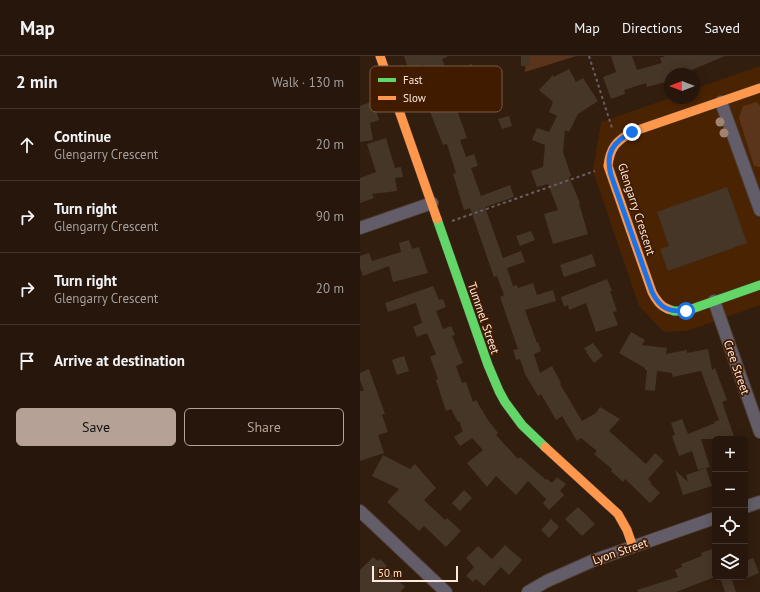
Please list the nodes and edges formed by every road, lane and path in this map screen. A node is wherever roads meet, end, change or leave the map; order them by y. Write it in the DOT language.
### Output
graph roads {
  1 [pos="380,56"];
  2 [pos="589,56"];
  3 [pos="384,66"];
  4 [pos="760,88"];
  5 [pos="721,102"];
  6 [pos="400,112"];
  7 [pos="617,143"];
  8 [pos="608,166"];
  9 [pos="432,203"];
  10 [pos="760,210"];
  11 [pos="440,226"];
  12 [pos="360,228"];
  13 [pos="760,285"];
  14 [pos="714,301"];
  15 [pos="760,432"];
  16 [pos="760,502"];
  17 [pos="748,506"];
  18 [pos="360,511"];
  19 [pos="712,519"];
  20 [pos="633,547"];
  21 [pos="446,592"];
  22 [pos="528,592"];
  1 -- 3 [label="street, Tummel Street"];
  2 -- 7 [label="path"];
  4 -- 5 [label="street, Glengarry Crescent"];
  5 -- 7 [label="street, Glengarry Crescent"];
  5 -- 10 [label="street"];
  6 -- 9 [label="street, Tummel Street"];
  7 -- 8 [label="street, Glengarry Crescent"];
  8 -- 11 [label="path"];
  8 -- 14 [label="street, Glengarry Crescent"];
  9 -- 11 [label="street, Tummel Street"];
  9 -- 12 [label="street"];
  11 -- 20 [label="street, Tummel Street"];
  13 -- 14 [label="street, Glengarry Crescent"];
  14 -- 15 [label="street, Cree Street"];
  16 -- 17 [label="street"];
  18 -- 21 [label="street"];
  19 -- 20 [label="street, Lyon Street"];
  20 -- 22 [label="street, Lyon Street"];
}
